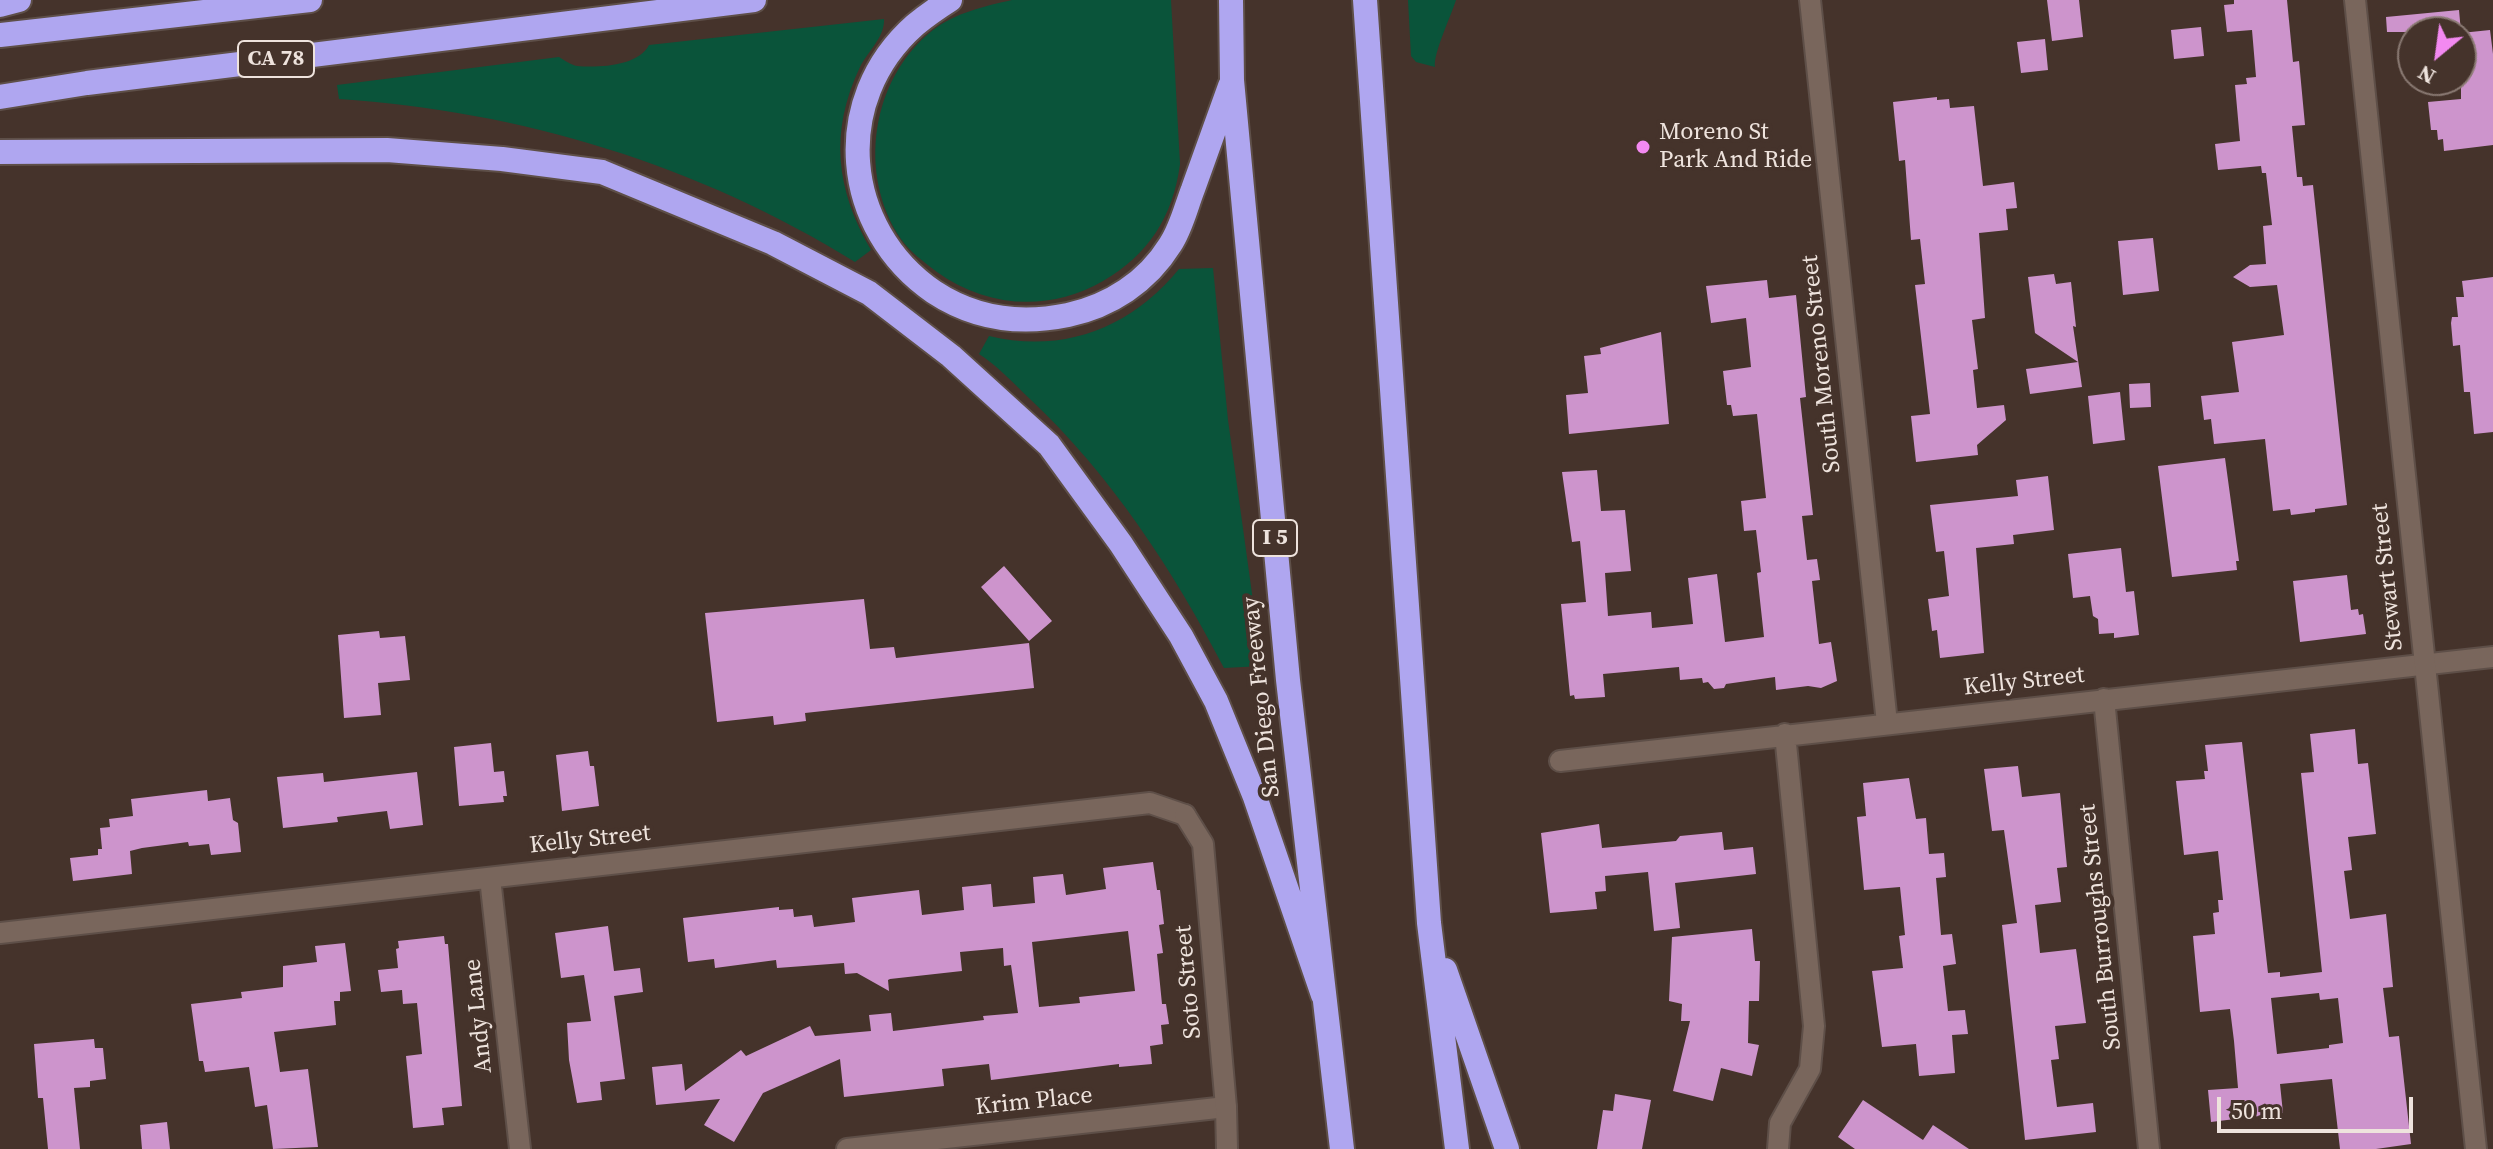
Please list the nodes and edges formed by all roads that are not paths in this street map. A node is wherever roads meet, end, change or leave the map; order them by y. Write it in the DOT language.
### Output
graph roads {
  1 [pos="19,0"];
  2 [pos="310,0"];
  3 [pos="754,0"];
  4 [pos="950,0"];
  5 [pos="1231,0"];
  6 [pos="1365,0"];
  7 [pos="1810,0"];
  8 [pos="2355,0"];
  9 [pos="0,5"];
  10 [pos="0,35"];
  11 [pos="1232,80"];
  12 [pos="0,97"];
  13 [pos="0,152"];
  14 [pos="2493,657"];
  15 [pos="2423,664"];
  16 [pos="2104,699"];
  17 [pos="1887,723"];
  18 [pos="1785,734"];
  19 [pos="1560,761"];
  20 [pos="1185,815"];
  21 [pos="490,878"];
  22 [pos="1429,923"];
  23 [pos="0,933"];
  24 [pos="1323,995"];
  25 [pos="1226,1107"];
  26 [pos="520,1149"];
  27 [pos="847,1149"];
  28 [pos="1227,1149"];
  29 [pos="1342,1149"];
  30 [pos="1457,1149"];
  31 [pos="1507,1149"];
  32 [pos="1778,1149"];
  33 [pos="2149,1149"];
  34 [pos="2476,1149"];
  1 -- 9 [label="highway"];
  2 -- 10 [label="highway, CA 78"];
  3 -- 12 [label="highway, CA 78"];
  4 -- 11 [label="highway"];
  5 -- 11 [label="highway, San Diego Freeway / I 5"];
  6 -- 22 [label="highway"];
  7 -- 17 [label="street, South Moreno Street"];
  8 -- 15 [label="street, Stewart Street"];
  11 -- 24 [label="highway, San Diego Freeway / I 5"];
  13 -- 24 [label="highway"];
  14 -- 15 [label="street, Kelly Street"];
  15 -- 16 [label="street, Kelly Street"];
  15 -- 34 [label="street, Stewart Street"];
  16 -- 17 [label="street, Kelly Street"];
  16 -- 33 [label="street, South Burroughs Street"];
  17 -- 18 [label="street, Kelly Street"];
  18 -- 19 [label="street, Kelly Street"];
  18 -- 32 [label="street"];
  20 -- 21 [label="street, Kelly Street"];
  20 -- 25 [label="street, Soto Street"];
  21 -- 23 [label="street, Kelly Street"];
  21 -- 26 [label="street, Andy Lane"];
  22 -- 30 [label="highway"];
  22 -- 31 [label="highway"];
  24 -- 29 [label="highway, San Diego Freeway / I 5"];
  25 -- 27 [label="street, Krim Place"];
  25 -- 28 [label="street, Soto Street"];
}
